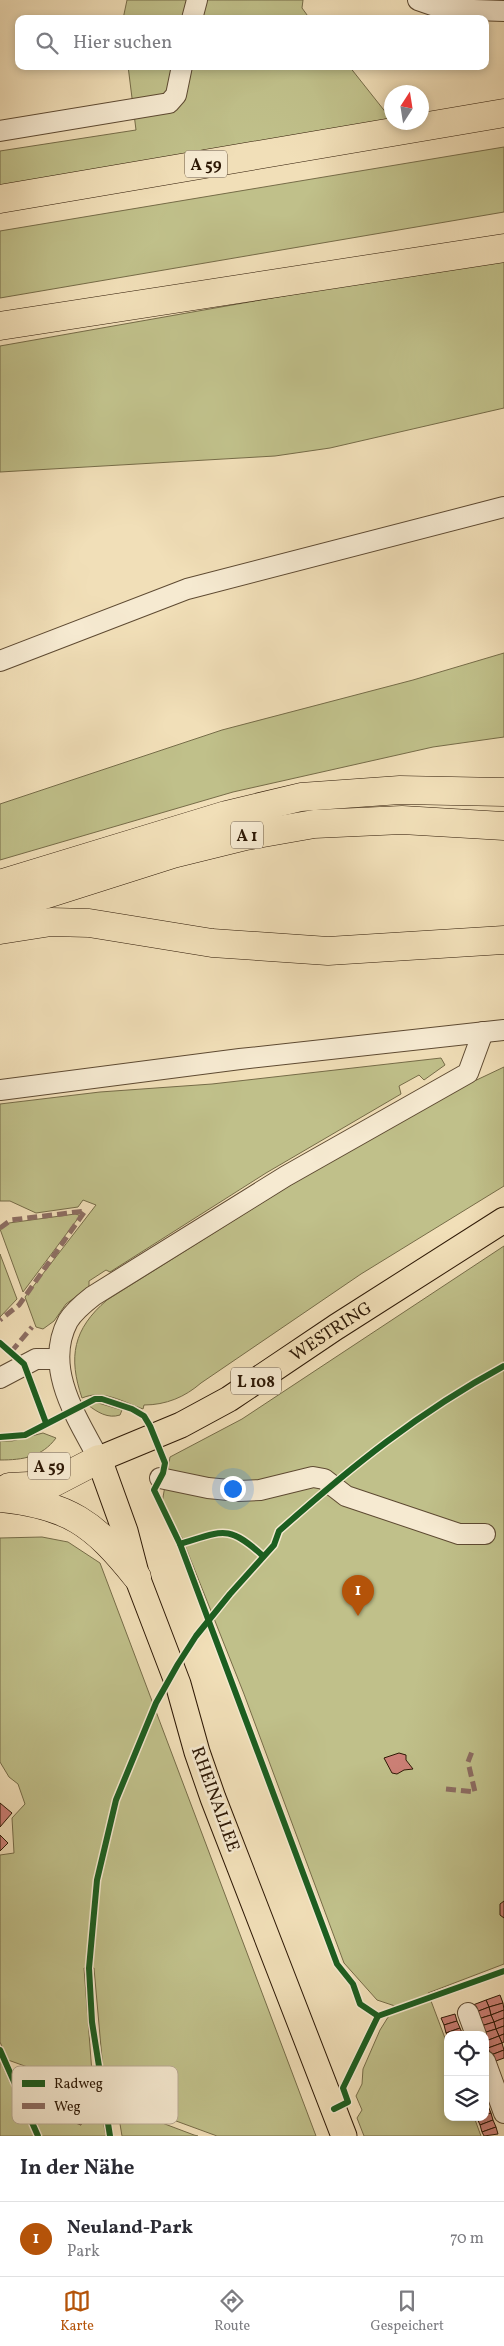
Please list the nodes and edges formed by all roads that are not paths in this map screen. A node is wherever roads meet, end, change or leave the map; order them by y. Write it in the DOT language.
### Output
graph roads {
  1 [pos="197,0"];
  2 [pos="418,0"];
  3 [pos="504,11"];
  4 [pos="193,15"];
  5 [pos="181,70"];
  6 [pos="504,113"];
  7 [pos="0,131"];
  8 [pos="0,199"];
  9 [pos="504,248"];
  10 [pos="0,326"];
  11 [pos="504,507"];
  12 [pos="0,661"];
  13 [pos="504,792"];
  14 [pos="504,826"];
  15 [pos="0,884"];
  16 [pos="0,909"];
  17 [pos="0,930"];
  18 [pos="504,940"];
  19 [pos="504,1030"];
  20 [pos="483,1032"];
  21 [pos="0,1090"];
  22 [pos="504,1220"];
  23 [pos="58,1358"];
  24 [pos="0,1378"];
  25 [pos="99,1459"];
  26 [pos="0,1471"];
  27 [pos="160,1478"];
  28 [pos="0,1487"];
  29 [pos="0,1498"];
  30 [pos="484,1534"];
  31 [pos="137,1577"];
  32 [pos="468,2013"];
  33 [pos="475,2031"];
  34 [pos="493,2069"];
  35 [pos="504,2113"];
  36 [pos="344,2136"];
  1 -- 4 [label="lane"];
  2 -- 3 [label="lane"];
  5 -- 7 [label="lane"];
  6 -- 8 [label="highway, A 59"];
  9 -- 10 [label="highway"];
  11 -- 12 [label="lane"];
  13 -- 15 [label="highway, A 1"];
  14 -- 16 [label="highway, A 1"];
  17 -- 18 [label="highway"];
  19 -- 20 [label="lane"];
  20 -- 21 [label="lane"];
  20 -- 23 [label="lane"];
  22 -- 25 [label="main road, WESTRING / L 108"];
  23 -- 24 [label="lane"];
  23 -- 25 [label="lane"];
  25 -- 26 [label="highway, A 59"];
  25 -- 28 [label="highway"];
  25 -- 31 [label="main road, RHEINALLEE"];
  27 -- 30 [label="lane"];
  29 -- 31 [label="highway"];
  31 -- 36 [label="main road, RHEINALLEE"];
  32 -- 33 [label="lane"];
  34 -- 35 [label="lane"];
}
